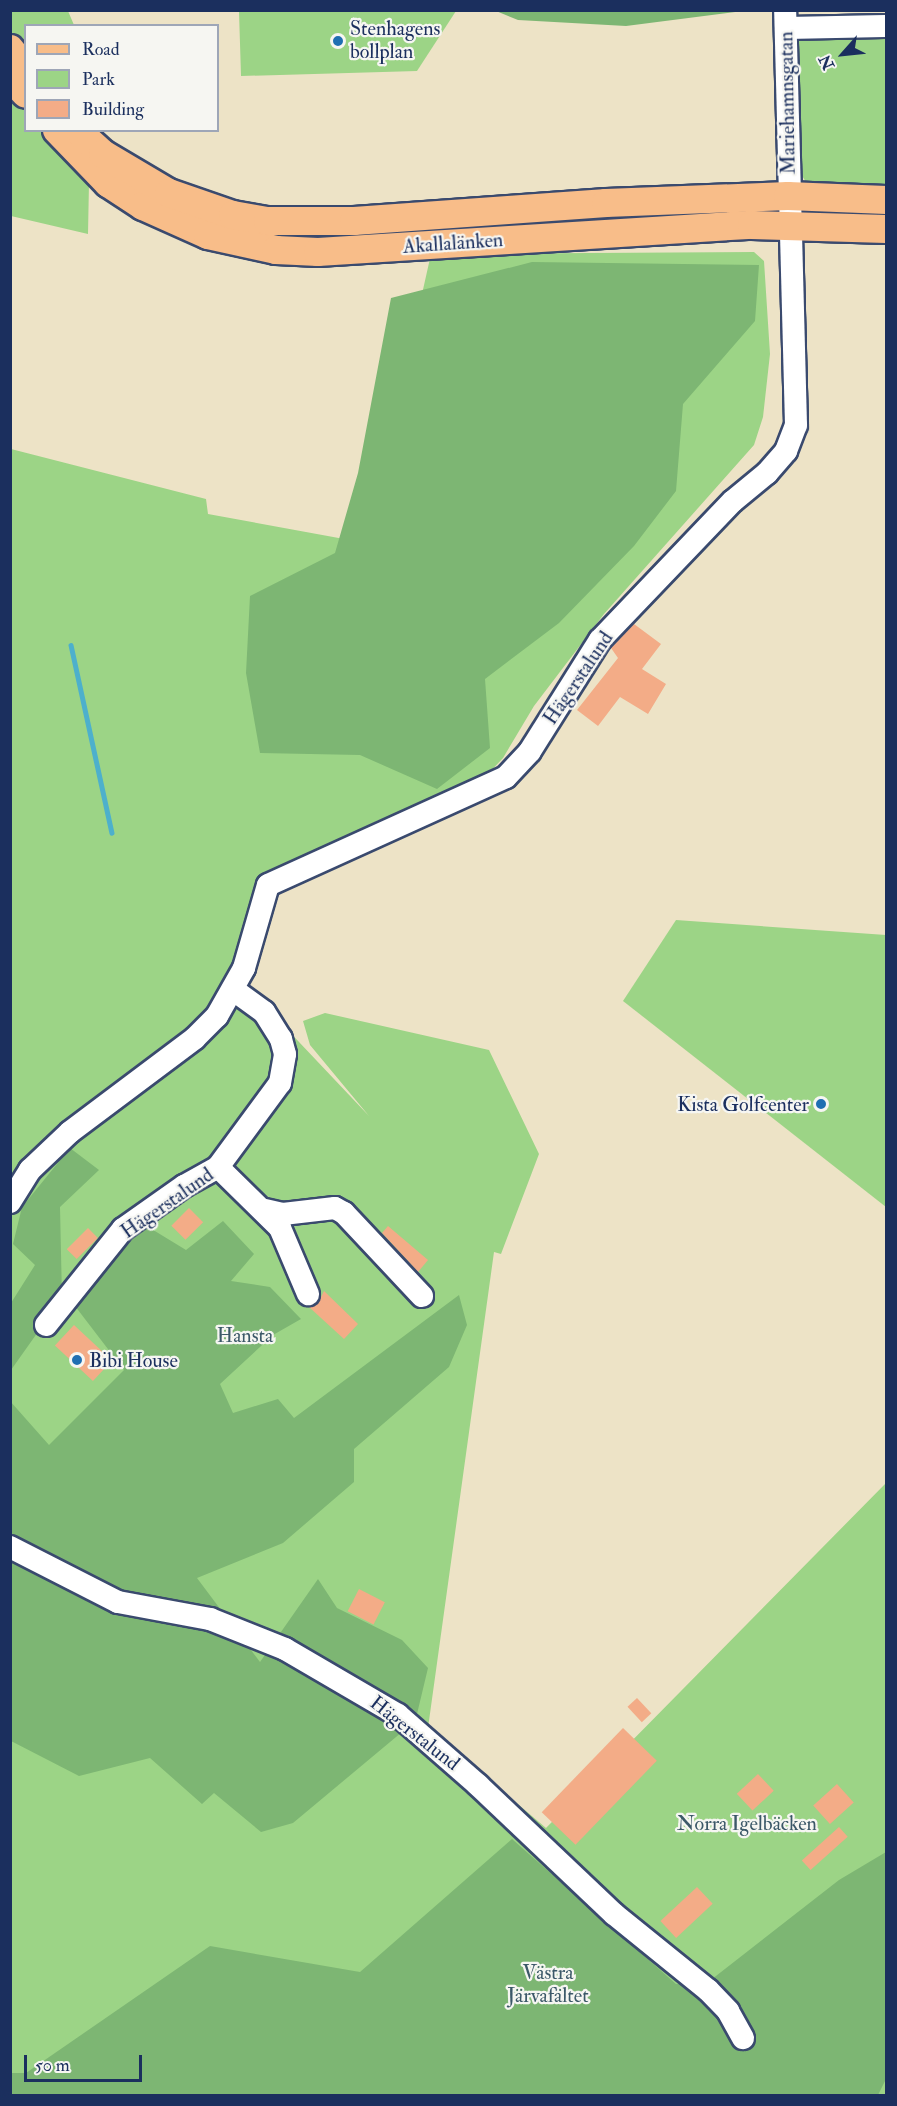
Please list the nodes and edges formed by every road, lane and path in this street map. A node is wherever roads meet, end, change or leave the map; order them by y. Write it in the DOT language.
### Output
graph roads {
  1 [pos="785,19"];
  2 [pos="886,26"];
  3 [pos="10,49"];
  4 [pos="24,66"];
  5 [pos="10,76"];
  6 [pos="24,92"];
  7 [pos="59,132"];
  8 [pos="79,132"];
  9 [pos="788,196"];
  10 [pos="886,200"];
  11 [pos="789,226"];
  12 [pos="886,229"];
  13 [pos="234,990"];
  14 [pos="218,1167"];
  15 [pos="10,1202"];
  16 [pos="265,1210"];
  17 [pos="308,1294"];
  18 [pos="422,1296"];
  19 [pos="46,1324"];
  20 [pos="10,1547"];
  21 [pos="743,2038"];
  1 -- 2 [label="street"];
  1 -- 9 [label="street, Mariehamnsgatan"];
  3 -- 4 [label="main road"];
  5 -- 6 [label="main road"];
  7 -- 11 [label="main road, Akallalänken"];
  8 -- 9 [label="main road, Akallalänken"];
  9 -- 10 [label="main road, Akallalänken"];
  9 -- 11 [label="street, Hägerstalund"];
  11 -- 12 [label="main road, Akallalänken"];
  11 -- 13 [label="street, Hägerstalund"];
  13 -- 14 [label="street, Hägerstalund"];
  13 -- 15 [label="street, Hägerstalund"];
  14 -- 16 [label="street"];
  14 -- 19 [label="street, Hägerstalund"];
  16 -- 17 [label="street"];
  16 -- 18 [label="street"];
  20 -- 21 [label="street, Hägerstalund"];
}
